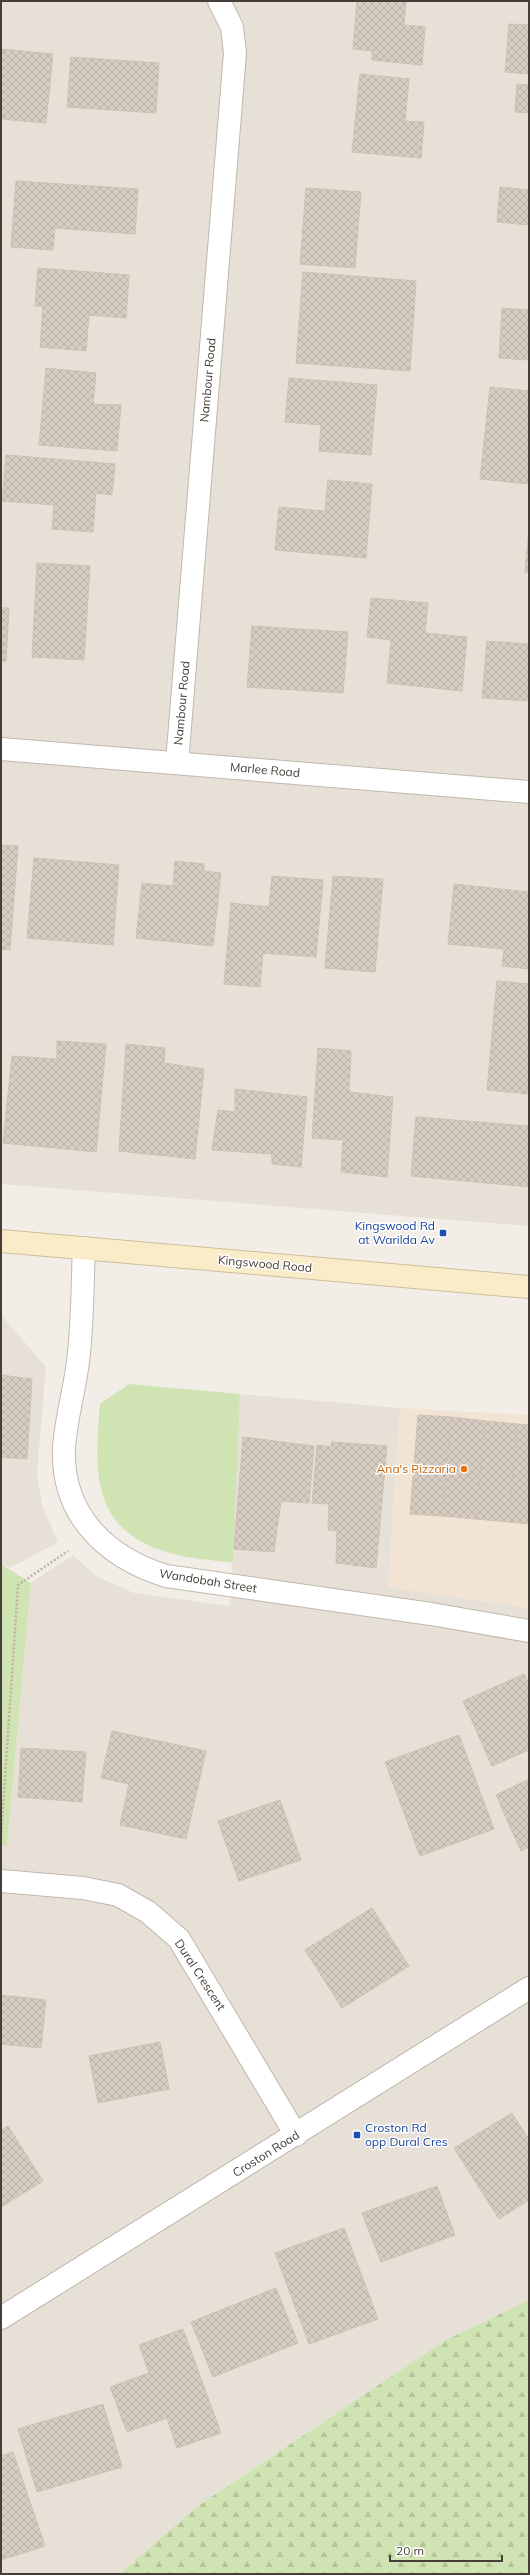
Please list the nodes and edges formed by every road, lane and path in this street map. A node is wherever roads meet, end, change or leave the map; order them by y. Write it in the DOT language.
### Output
graph roads {
  1 [pos="219,1"];
  2 [pos="1,749"];
  3 [pos="177,763"];
  4 [pos="529,792"];
  5 [pos="1,1241"];
  6 [pos="84,1248"];
  7 [pos="529,1287"];
  8 [pos="94,1534"];
  9 [pos="529,1631"];
  10 [pos="1,1837"];
  11 [pos="1,1881"];
  12 [pos="529,1988"];
  13 [pos="296,2136"];
  14 [pos="1,2318"];
  1 -- 3 [label="street, Nambour Road"];
  2 -- 3 [label="street, Marlee Road"];
  3 -- 4 [label="street, Marlee Road"];
  5 -- 6 [label="street, Kingswood Road"];
  6 -- 7 [label="street, Kingswood Road"];
  6 -- 8 [label="street, Wandobah Street"];
  8 -- 9 [label="street, Wandobah Street"];
  8 -- 10 [label="path"];
  11 -- 13 [label="street, Dural Crescent"];
  12 -- 13 [label="street, Croston Road"];
  13 -- 14 [label="street, Croston Road"];
}
